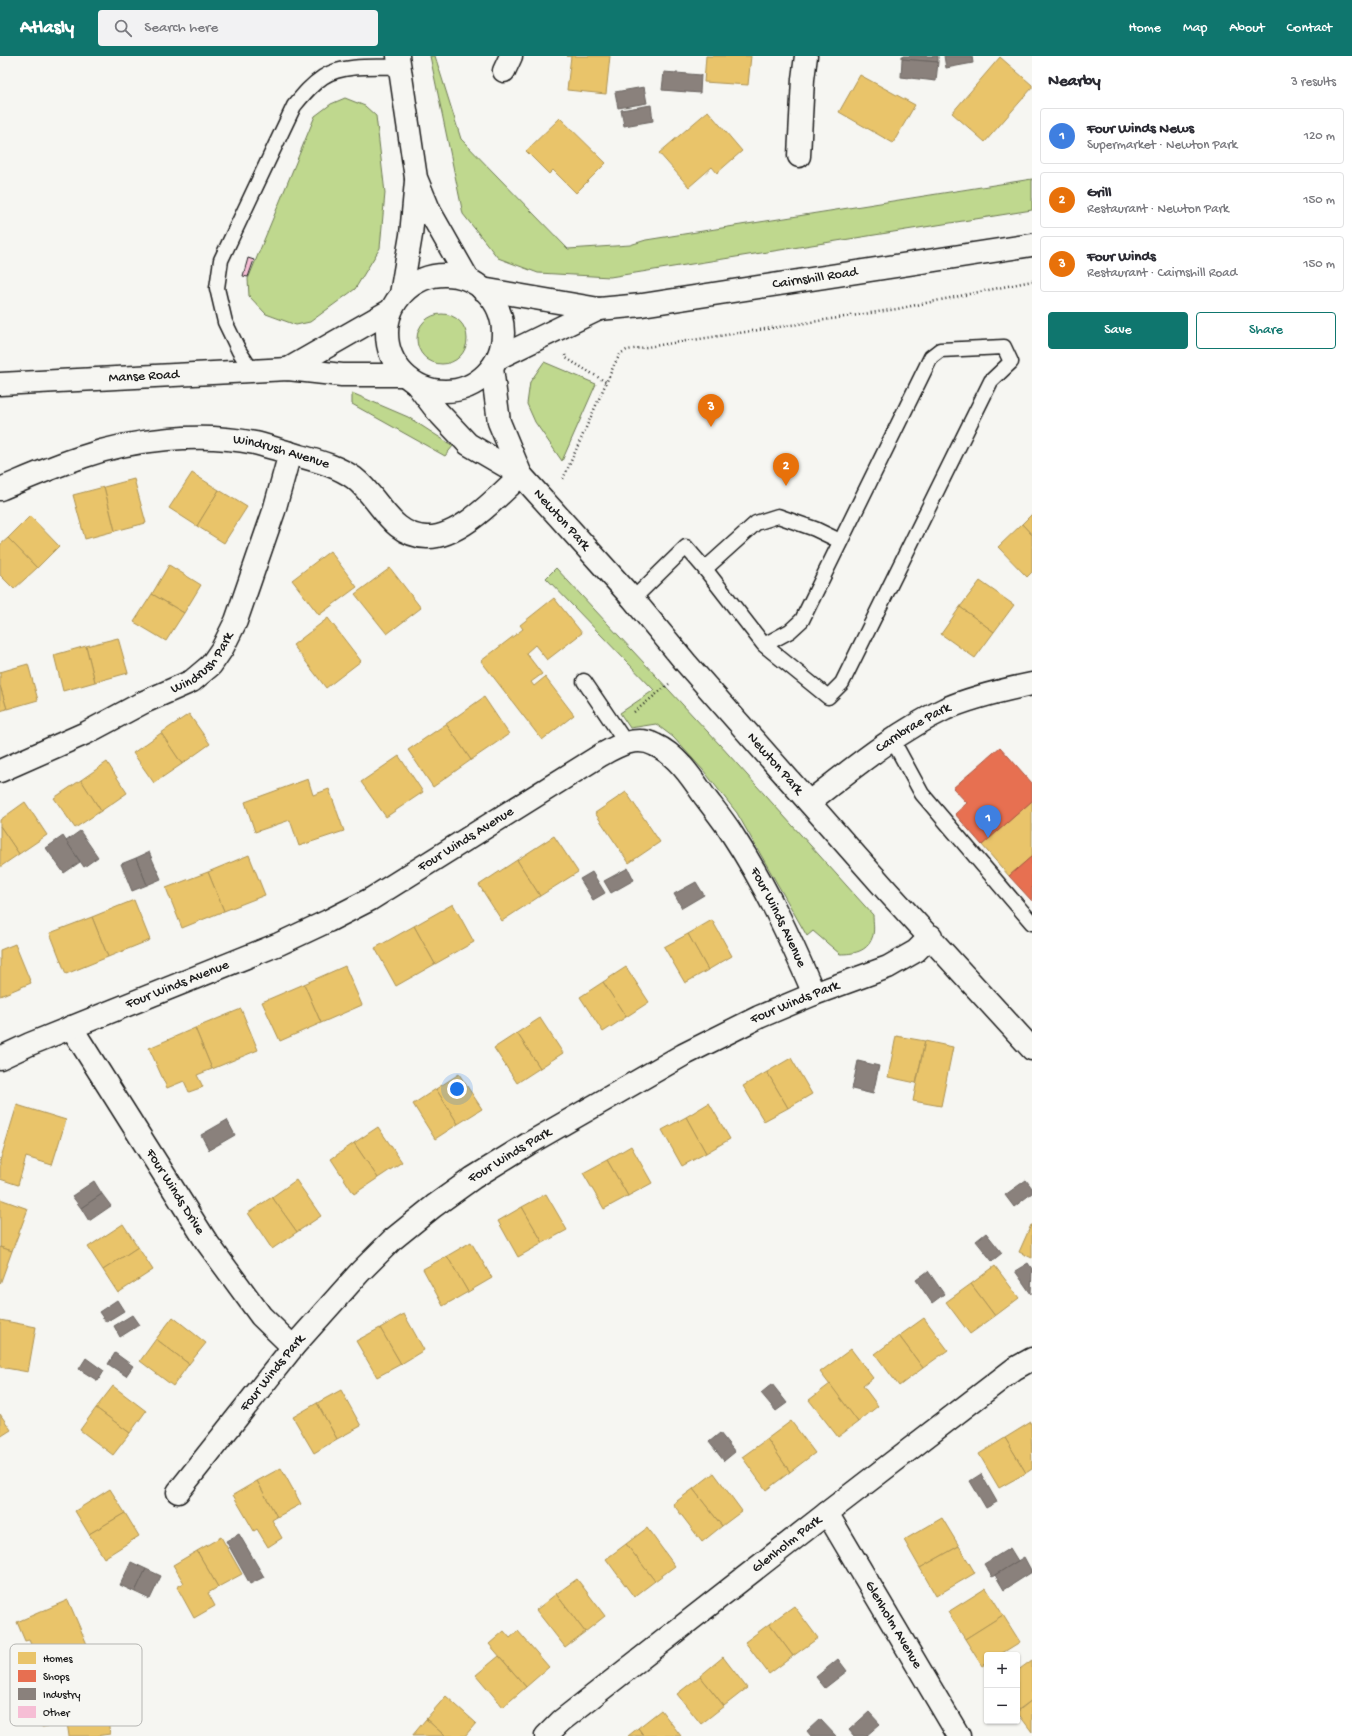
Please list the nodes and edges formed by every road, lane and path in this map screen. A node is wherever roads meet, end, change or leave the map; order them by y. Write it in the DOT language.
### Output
graph roads {
  1 [pos="806,56"];
  2 [pos="398,62"];
  3 [pos="799,156"];
  4 [pos="416,178"];
  5 [pos="1032,245"];
  6 [pos="1032,282"];
  7 [pos="475,284"];
  8 [pos="396,302"];
  9 [pos="599,309"];
  10 [pos="564,353"];
  11 [pos="495,363"];
  12 [pos="288,368"];
  13 [pos="252,371"];
  14 [pos="410,380"];
  15 [pos="606,382"];
  16 [pos="0,384"];
  17 [pos="290,453"];
  18 [pos="521,475"];
  19 [pos="0,489"];
  20 [pos="550,507"];
  21 [pos="840,541"];
  22 [pos="705,569"];
  23 [pos="633,599"];
  24 [pos="764,645"];
  25 [pos="584,681"];
  26 [pos="670,683"];
  27 [pos="1032,684"];
  28 [pos="892,739"];
  29 [pos="626,743"];
  30 [pos="0,771"];
  31 [pos="809,802"];
  32 [pos="1032,923"];
  33 [pos="931,936"];
  34 [pos="814,994"];
  35 [pos="71,1028"];
  36 [pos="1032,1049"];
  37 [pos="0,1058"];
  38 [pos="292,1347"];
  39 [pos="1032,1359"];
  40 [pos="178,1492"];
  41 [pos="827,1513"];
  42 [pos="546,1736"];
  43 [pos="959,1736"];
  1 -- 3 [label="street"];
  2 -- 4 [label="street"];
  2 -- 13 [label="lane"];
  4 -- 7 [label="street"];
  4 -- 8 [label="street"];
  5 -- 9 [label="street, Cairnshill Road"];
  6 -- 15 [label="path"];
  7 -- 8 [label="street"];
  7 -- 9 [label="street, Cairnshill Road"];
  7 -- 11 [label="street"];
  8 -- 12 [label="street, Manse Road"];
  8 -- 14 [label="street"];
  9 -- 11 [label="street, Cairnshill Road"];
  10 -- 15 [label="path"];
  11 -- 14 [label="street"];
  11 -- 18 [label="street, Newton Park"];
  12 -- 13 [label="street, Manse Road"];
  12 -- 14 [label="street, Manse Road"];
  13 -- 16 [label="street, Manse Road"];
  14 -- 18 [label="street, Newton Park"];
  15 -- 20 [label="path"];
  17 -- 18 [label="street, Windrush Avenue"];
  17 -- 19 [label="street, Windrush Avenue"];
  17 -- 30 [label="street, Windrush Park"];
  18 -- 20 [label="street, Newton Park"];
  20 -- 23 [label="street, Newton Park"];
  21 -- 22 [label="lane"];
  21 -- 24 [label="lane"];
  21 -- 24 [label="lane"];
  22 -- 23 [label="lane"];
  22 -- 24 [label="lane"];
  23 -- 31 [label="street, Newton Park"];
  25 -- 29 [label="lane"];
  26 -- 29 [label="path"];
  27 -- 28 [label="street, Carnbrae Park"];
  28 -- 31 [label="street, Carnbrae Park"];
  28 -- 32 [label="lane"];
  29 -- 34 [label="street, Four Winds Avenue"];
  29 -- 35 [label="street, Four Winds Avenue"];
  31 -- 33 [label="street, Newton Park"];
  33 -- 34 [label="street, Four Winds Park"];
  33 -- 36 [label="street, Newton Park"];
  34 -- 38 [label="street, Four Winds Park"];
  35 -- 37 [label="street, Four Winds Avenue"];
  35 -- 38 [label="street, Four Winds Drive"];
  38 -- 40 [label="street, Four Winds Park"];
  39 -- 41 [label="street, Glenholm Park"];
  41 -- 42 [label="street, Glenholm Park"];
  41 -- 43 [label="street, Glenholm Avenue"];
}
